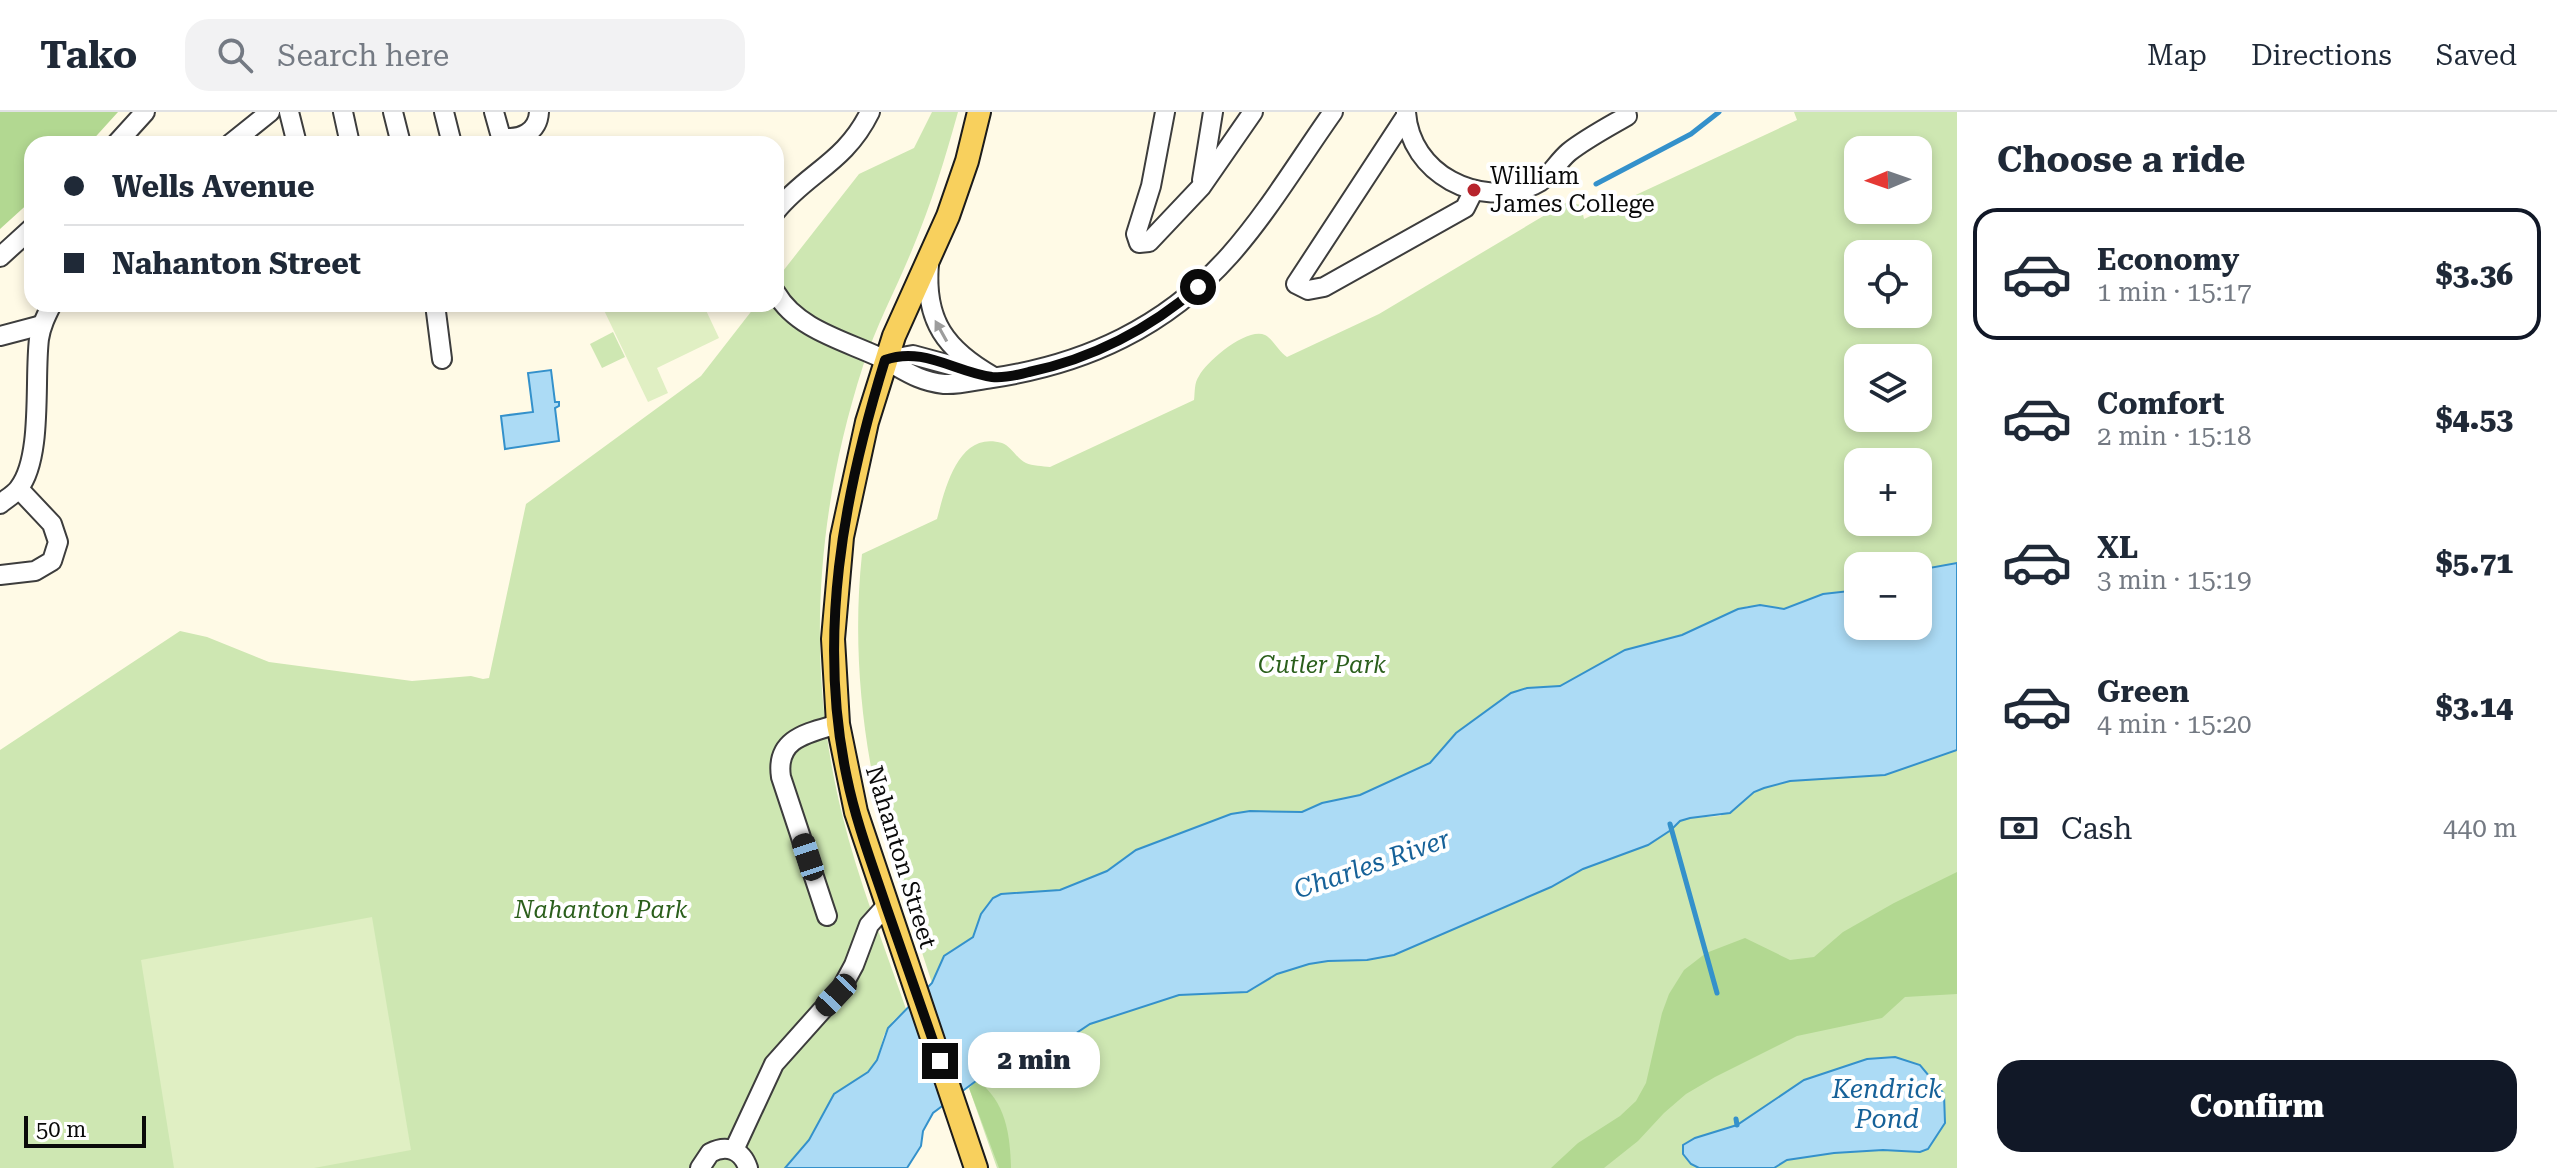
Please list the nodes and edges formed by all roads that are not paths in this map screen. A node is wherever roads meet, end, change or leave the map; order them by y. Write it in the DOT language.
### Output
graph roads {
  1 [pos="145,112"];
  2 [pos="270,112"];
  3 [pos="289,112"];
  4 [pos="343,112"];
  5 [pos="393,112"];
  6 [pos="444,112"];
  7 [pos="494,112"];
  8 [pos="539,112"];
  9 [pos="870,112"];
  10 [pos="979,112"];
  11 [pos="1165,112"];
  12 [pos="1213,112"];
  13 [pos="1253,112"];
  14 [pos="1333,112"];
  15 [pos="1629,113"];
  16 [pos="1406,114"];
  17 [pos="123,136"];
  18 [pos="242,136"];
  19 [pos="295,136"];
  20 [pos="348,136"];
  21 [pos="399,136"];
  22 [pos="450,136"];
  23 [pos="501,136"];
  24 [pos="523,136"];
  25 [pos="1201,187"];
  26 [pos="1474,190"];
  27 [pos="784,203"];
  28 [pos="24,235"];
  29 [pos="0,257"];
  30 [pos="929,262"];
  31 [pos="784,305"];
  32 [pos="48,312"];
  33 [pos="436,312"];
  34 [pos="42,325"];
  35 [pos="0,336"];
  36 [pos="442,359"];
  37 [pos="885,360"];
  38 [pos="994,377"];
  39 [pos="19,489"];
  40 [pos="0,504"];
  41 [pos="0,575"];
  42 [pos="838,724"];
  43 [pos="886,906"];
  44 [pos="827,916"];
  45 [pos="734,1150"];
  46 [pos="700,1168"];
  47 [pos="748,1168"];
  48 [pos="976,1168"];
  1 -- 17 [label="street"];
  2 -- 18 [label="street"];
  3 -- 19 [label="street"];
  4 -- 20 [label="street"];
  5 -- 21 [label="street"];
  6 -- 22 [label="street"];
  7 -- 23 [label="street"];
  8 -- 24 [label="street"];
  9 -- 27 [label="street"];
  10 -- 30 [label="main road, Nahanton Street"];
  11 -- 25 [label="street"];
  12 -- 25 [label="street"];
  13 -- 25 [label="street"];
  14 -- 38 [label="street"];
  15 -- 26 [label="street"];
  16 -- 26 [label="street"];
  16 -- 26 [label="street"];
  28 -- 29 [label="street"];
  30 -- 37 [label="main road, Nahanton Street"];
  38 -- 30 [label="street, one-way"];
  31 -- 37 [label="street"];
  32 -- 34 [label="street"];
  33 -- 36 [label="street"];
  34 -- 35 [label="street"];
  34 -- 39 [label="street"];
  37 -- 38 [label="street"];
  37 -- 42 [label="main road, Nahanton Street"];
  39 -- 40 [label="street"];
  39 -- 41 [label="street"];
  42 -- 43 [label="main road, Nahanton Street"];
  42 -- 44 [label="street"];
  43 -- 45 [label="street"];
  43 -- 48 [label="main road, Nahanton Street"];
  45 -- 46 [label="street"];
  45 -- 47 [label="street"];
}
